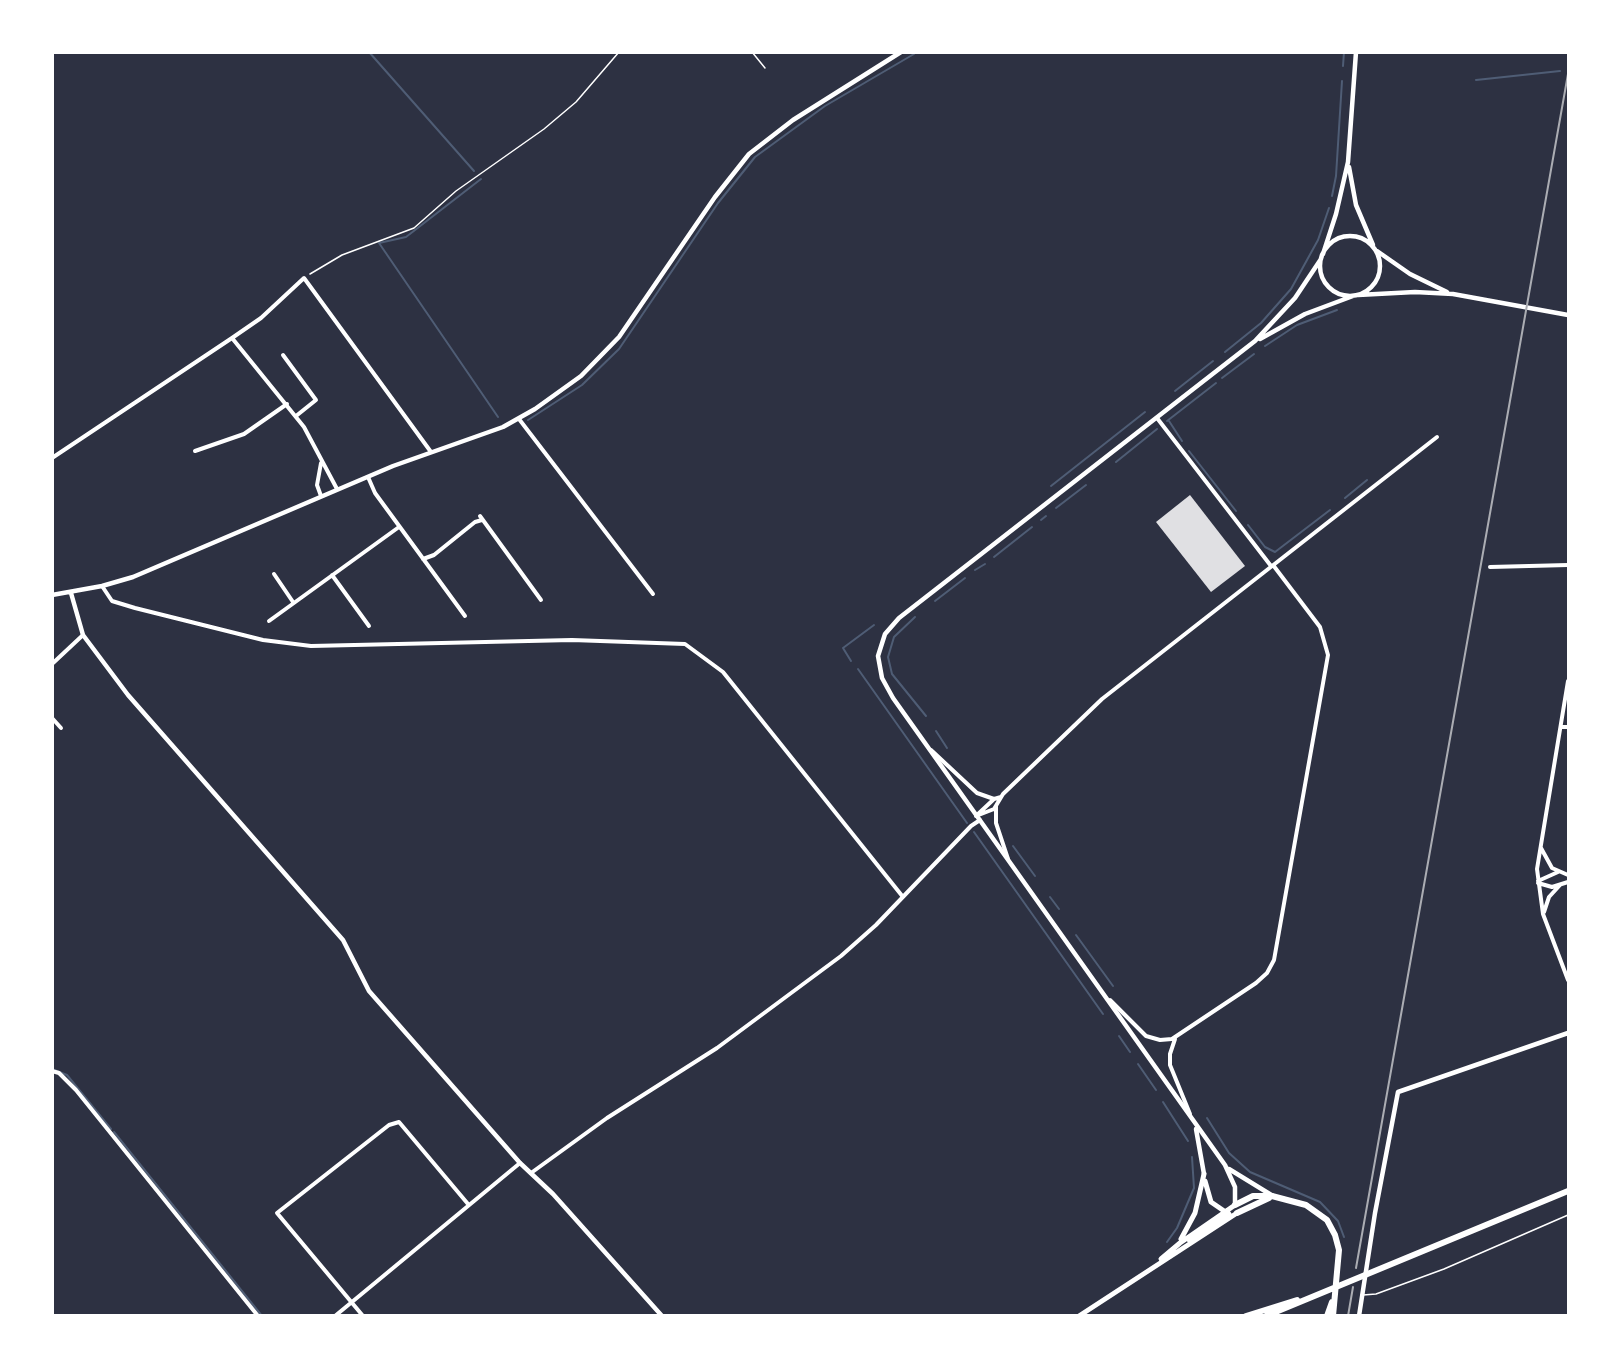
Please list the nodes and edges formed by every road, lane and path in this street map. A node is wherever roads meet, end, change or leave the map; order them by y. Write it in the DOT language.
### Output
graph roads {
  1 [pos="619,52"];
  2 [pos="752,52"];
  3 [pos="901,52"];
  4 [pos="1356,52"];
  5 [pos="765,68"];
  6 [pos="1348,162"];
  7 [pos="1375,249"];
  8 [pos="1322,256"];
  9 [pos="304,278"];
  10 [pos="1453,294"];
  11 [pos="1357,295"];
  12 [pos="1569,315"];
  13 [pos="232,338"];
  14 [pos="1250,346"];
  15 [pos="283,355"];
  16 [pos="287,404"];
  17 [pos="296,416"];
  18 [pos="1157,418"];
  19 [pos="519,419"];
  20 [pos="1437,437"];
  21 [pos="195,451"];
  22 [pos="431,452"];
  23 [pos="52,458"];
  24 [pos="321,459"];
  25 [pos="368,477"];
  26 [pos="337,489"];
  27 [pos="321,496"];
  28 [pos="399,527"];
  29 [pos="423,559"];
  30 [pos="1567,565"];
  31 [pos="1272,566"];
  32 [pos="1490,567"];
  33 [pos="274,574"];
  34 [pos="332,575"];
  35 [pos="102,586"];
  36 [pos="71,593"];
  37 [pos="652,594"];
  38 [pos="52,595"];
  39 [pos="542,600"];
  40 [pos="293,602"];
  41 [pos="465,616"];
  42 [pos="269,621"];
  43 [pos="369,626"];
  44 [pos="83,635"];
  45 [pos="52,664"];
  46 [pos="1569,681"];
  47 [pos="1569,717"];
  48 [pos="52,718"];
  49 [pos="1562,721"];
  50 [pos="1561,727"];
  51 [pos="1569,727"];
  52 [pos="60,728"];
  53 [pos="929,749"];
  54 [pos="998,800"];
  55 [pos="978,818"];
  56 [pos="1540,843"];
  57 [pos="1010,863"];
  58 [pos="1559,872"];
  59 [pos="1569,875"];
  60 [pos="1538,882"];
  61 [pos="1569,882"];
  62 [pos="1560,885"];
  63 [pos="903,897"];
  64 [pos="1544,916"];
  65 [pos="1569,980"];
  66 [pos="1106,997"];
  67 [pos="1569,1033"];
  68 [pos="1177,1037"];
  69 [pos="52,1071"];
  70 [pos="1193,1123"];
  71 [pos="520,1162"];
  72 [pos="1225,1165"];
  73 [pos="531,1173"];
  74 [pos="1204,1174"];
  75 [pos="1569,1191"];
  76 [pos="1277,1197"];
  77 [pos="468,1204"];
  78 [pos="1235,1205"];
  79 [pos="1227,1213"];
  80 [pos="1237,1213"];
  81 [pos="1569,1215"];
  82 [pos="1174,1248"];
  83 [pos="1184,1249"];
  84 [pos="1154,1266"];
  85 [pos="1335,1293"];
  86 [pos="1361,1295"];
  87 [pos="1309,1298"];
  88 [pos="352,1302"];
  89 [pos="258,1316"];
  90 [pos="335,1316"];
  91 [pos="363,1316"];
  92 [pos="662,1316"];
  93 [pos="1079,1316"];
  94 [pos="1246,1316"];
  95 [pos="1266,1316"];
  96 [pos="1327,1316"];
  97 [pos="1333,1316"];
  98 [pos="1359,1316"];
  1 -- 9 [label="path"];
  2 -- 5 [label="path"];
  3 -- 19 [label="street"];
  4 -- 6 [label="street"];
  6 -- 7 [label="street"];
  6 -- 8 [label="street"];
  7 -- 8 [label="street"];
  7 -- 10 [label="street"];
  7 -- 11 [label="street"];
  8 -- 11 [label="street"];
  8 -- 14 [label="street"];
  9 -- 13 [label="street"];
  9 -- 22 [label="street"];
  10 -- 11 [label="street"];
  10 -- 12 [label="street"];
  11 -- 14 [label="street"];
  13 -- 16 [label="street"];
  13 -- 23 [label="street"];
  14 -- 18 [label="street"];
  15 -- 17 [label="street"];
  16 -- 17 [label="street"];
  16 -- 21 [label="street"];
  17 -- 24 [label="street"];
  18 -- 31 [label="street"];
  18 -- 53 [label="street"];
  19 -- 22 [label="street"];
  19 -- 37 [label="street"];
  20 -- 31 [label="street"];
  22 -- 25 [label="street"];
  24 -- 26 [label="street"];
  24 -- 27 [label="street"];
  25 -- 26 [label="street"];
  25 -- 28 [label="street"];
  26 -- 27 [label="street"];
  27 -- 35 [label="street"];
  28 -- 29 [label="street"];
  28 -- 34 [label="street"];
  29 -- 39 [label="street"];
  29 -- 41 [label="street"];
  30 -- 32 [label="street"];
  31 -- 54 [label="street"];
  31 -- 68 [label="street"];
  33 -- 40 [label="street"];
  34 -- 40 [label="street"];
  34 -- 43 [label="street"];
  35 -- 36 [label="street"];
  35 -- 63 [label="street"];
  36 -- 38 [label="street"];
  36 -- 44 [label="street"];
  40 -- 42 [label="street"];
  44 -- 45 [label="street"];
  44 -- 71 [label="street"];
  46 -- 49 [label="street"];
  47 -- 49 [label="street"];
  48 -- 52 [label="street"];
  49 -- 50 [label="street"];
  50 -- 51 [label="street"];
  50 -- 56 [label="street"];
  53 -- 54 [label="street"];
  53 -- 55 [label="street"];
  54 -- 55 [label="street"];
  54 -- 55 [label="street"];
  54 -- 57 [label="street"];
  55 -- 57 [label="street"];
  55 -- 63 [label="street"];
  56 -- 58 [label="street"];
  56 -- 60 [label="street"];
  57 -- 66 [label="street"];
  58 -- 59 [label="street"];
  58 -- 60 [label="street"];
  60 -- 62 [label="street"];
  60 -- 64 [label="street"];
  61 -- 62 [label="street"];
  62 -- 64 [label="street"];
  63 -- 73 [label="street"];
  64 -- 65 [label="street"];
  66 -- 68 [label="street"];
  66 -- 70 [label="street"];
  67 -- 86 [label="street"];
  68 -- 70 [label="street"];
  69 -- 89 [label="street"];
  70 -- 72 [label="street"];
  70 -- 74 [label="street"];
  71 -- 73 [label="street"];
  71 -- 77 [label="street"];
  72 -- 76 [label="street"];
  72 -- 78 [label="street"];
  73 -- 92 [label="street"];
  74 -- 79 [label="main road"];
  74 -- 82 [label="main road"];
  75 -- 87 [label="main road"];
  76 -- 78 [label="main road"];
  76 -- 80 [label="main road"];
  76 -- 85 [label="main road"];
  77 -- 88 [label="street"];
  77 -- 88 [label="street"];
  78 -- 79 [label="main road"];
  79 -- 80 [label="main road"];
  79 -- 82 [label="main road"];
  79 -- 83 [label="main road"];
  80 -- 83 [label="main road"];
  81 -- 86 [label="lane"];
  82 -- 84 [label="main road"];
  83 -- 84 [label="main road"];
  84 -- 93 [label="main road"];
  85 -- 96 [label="main road"];
  85 -- 97 [label="main road"];
  86 -- 98 [label="street"];
  87 -- 94 [label="main road"];
  87 -- 95 [label="main road"];
  88 -- 90 [label="street"];
  88 -- 91 [label="street"];
}
